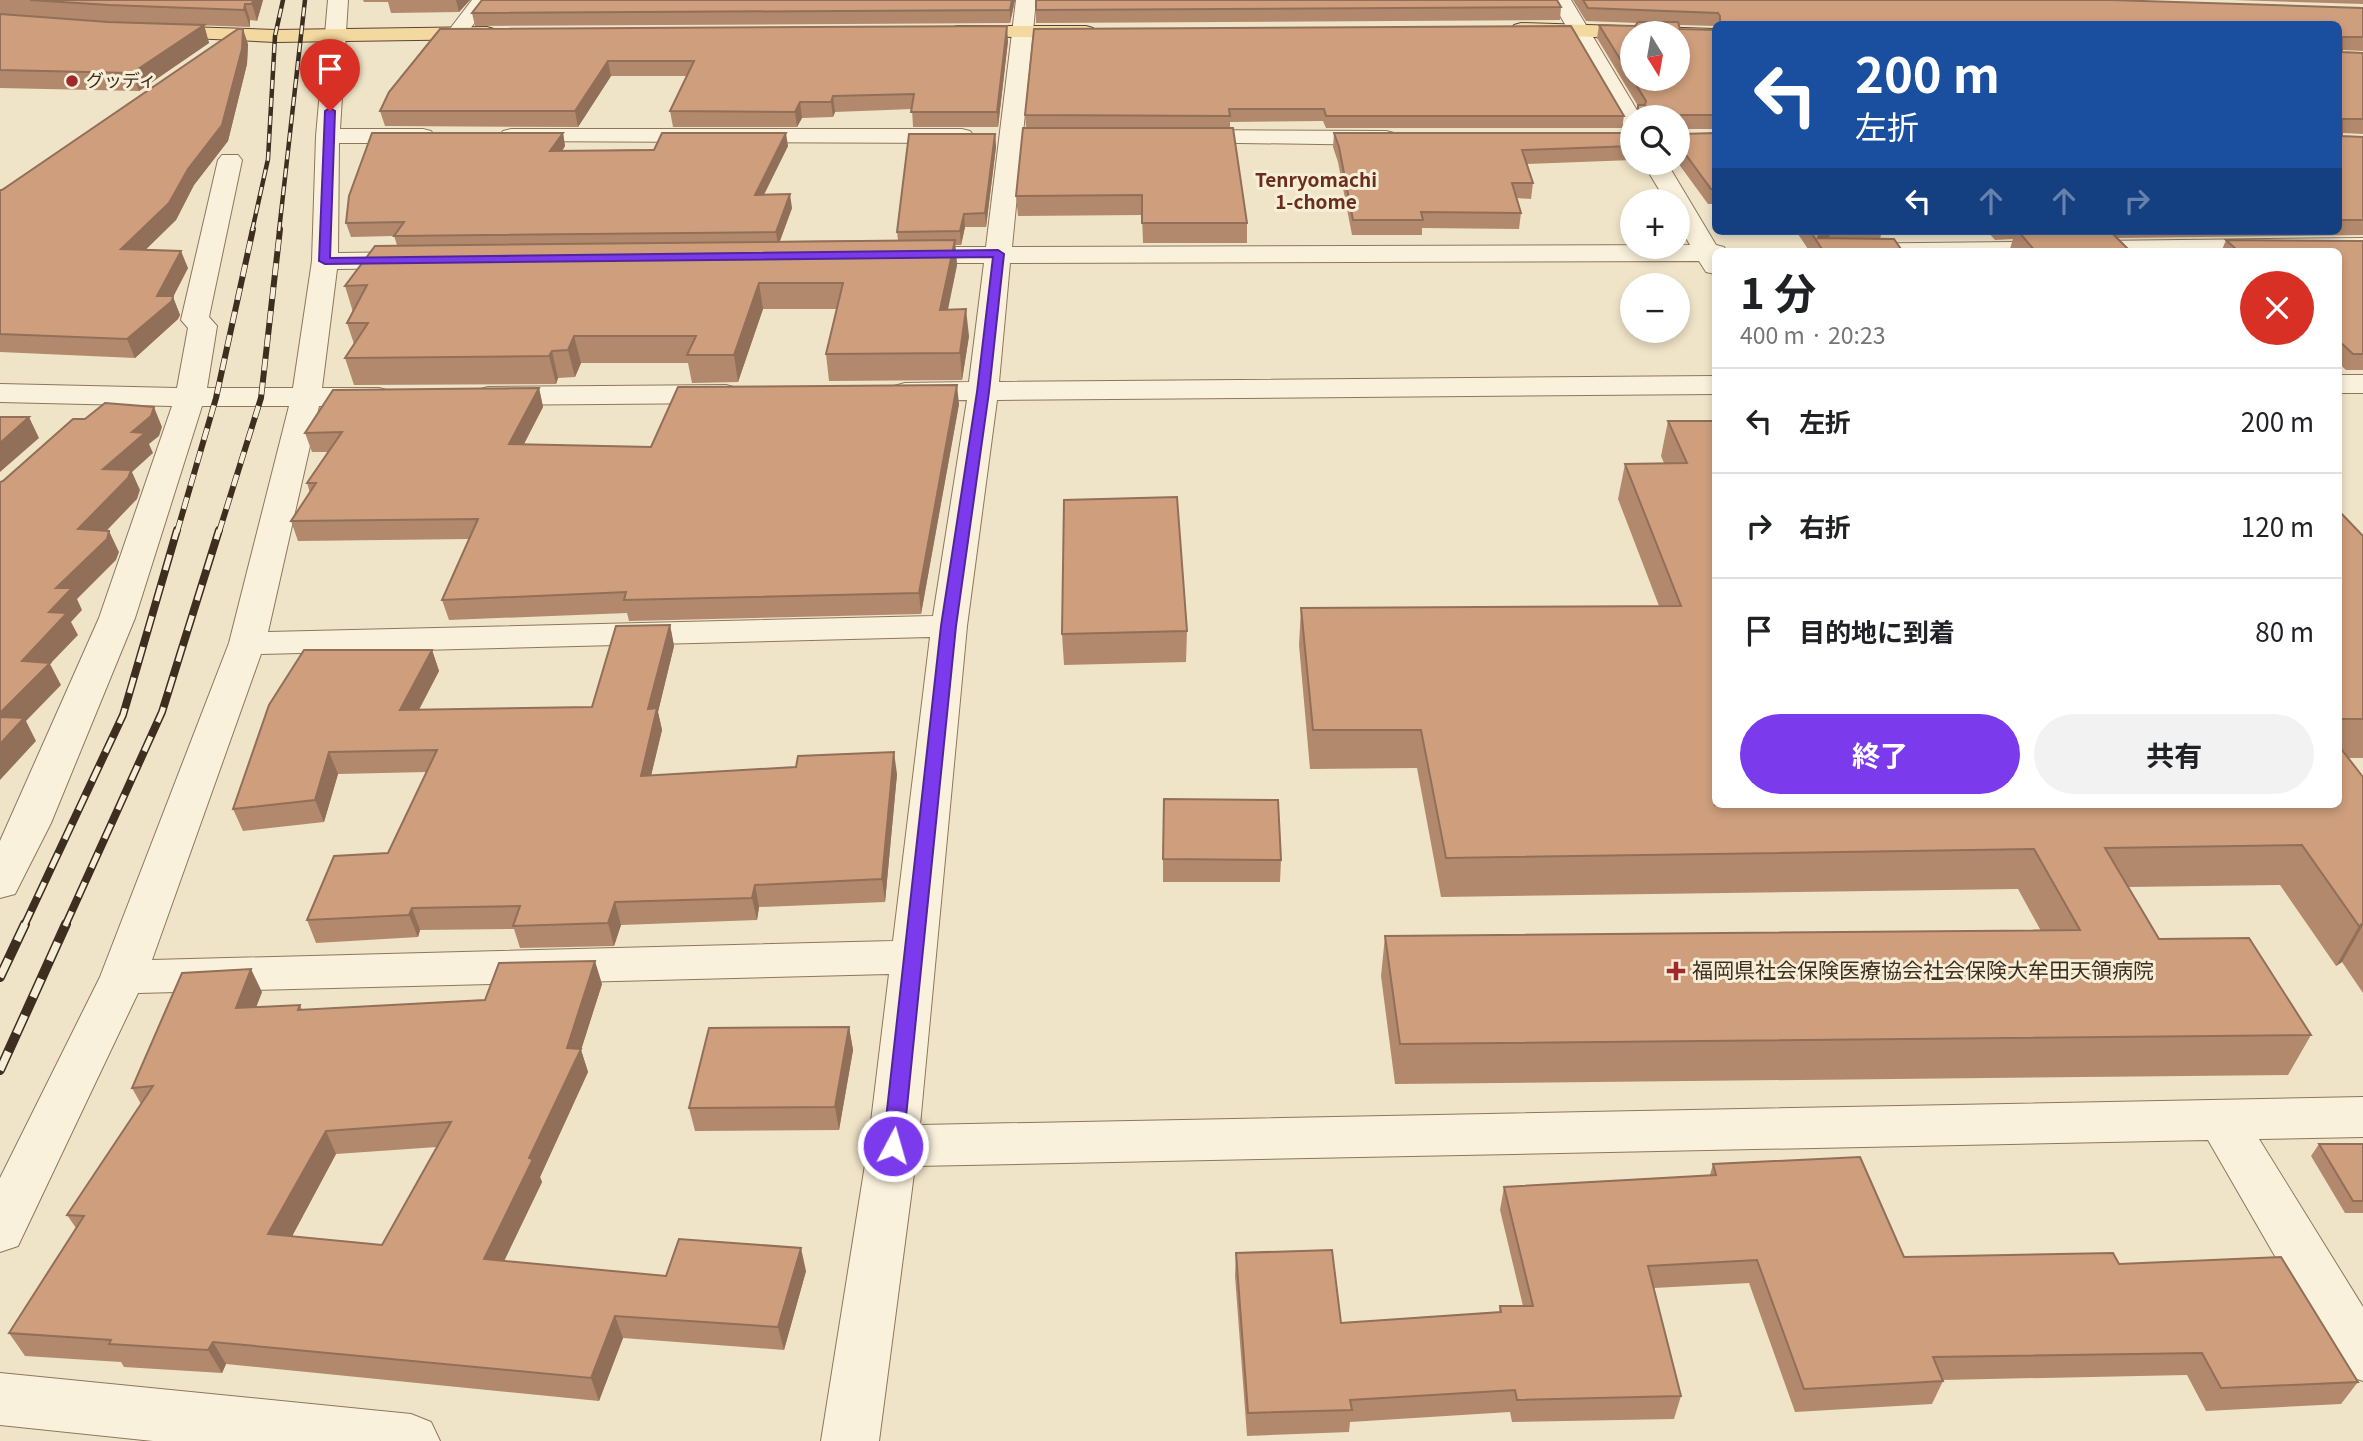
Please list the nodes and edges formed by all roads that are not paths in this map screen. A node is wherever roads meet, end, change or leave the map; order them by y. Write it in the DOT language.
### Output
graph roads {
  1 [pos="338,0"];
  2 [pos="482,0"];
  3 [pos="1026,0"];
  4 [pos="1561,0"];
  5 [pos="1579,29"];
  6 [pos="1495,30"];
  7 [pos="138,32"];
  8 [pos="1021,32"];
  9 [pos="1105,32"];
  10 [pos="511,33"];
  11 [pos="939,33"];
  12 [pos="456,34"];
  13 [pos="238,35"];
  14 [pos="334,35"];
  15 [pos="1712,35"];
  16 [pos="204,58"];
  17 [pos="1620,116"];
  18 [pos="328,136"];
  19 [pos="440,136"];
  20 [pos="482,136"];
  21 [pos="1020,136"];
  22 [pos="1165,137"];
  23 [pos="1412,138"];
  24 [pos="230,160"];
  25 [pos="1690,222"];
  26 [pos="2343,241"];
  27 [pos="2016,248"];
  28 [pos="998,254"];
  29 [pos="875,255"];
  30 [pos="1712,258"];
  31 [pos="449,260"];
  32 [pos="325,261"];
  33 [pos="2363,263"];
  34 [pos="2342,384"];
  35 [pos="2363,384"];
  36 [pos="1712,385"];
  37 [pos="983,392"];
  38 [pos="0,393"];
  39 [pos="872,393"];
  40 [pos="748,394"];
  41 [pos="458,396"];
  42 [pos="106,397"];
  43 [pos="190,397"];
  44 [pos="403,397"];
  45 [pos="306,398"];
  46 [pos="77,423"];
  47 [pos="949,626"];
  48 [pos="247,643"];
  49 [pos="15,823"];
  50 [pos="0,883"];
  51 [pos="913,957"];
  52 [pos="123,977"];
  53 [pos="2363,1117"];
  54 [pos="2222,1120"];
  55 [pos="893,1146"];
  56 [pos="0,1230"];
  57 [pos="2363,1356"];
  58 [pos="0,1399"];
  59 [pos="411,1441"];
  60 [pos="849,1441"];
  1 -- 14 [label="street"];
  2 -- 12 [label="street"];
  3 -- 8 [label="street"];
  4 -- 5 [label="street"];
  5 -- 6 [label="main road"];
  5 -- 15 [label="main road"];
  5 -- 17 [label="street"];
  7 -- 13 [label="main road"];
  8 -- 9 [label="main road"];
  8 -- 11 [label="main road"];
  8 -- 21 [label="street"];
  10 -- 12 [label="main road"];
  12 -- 14 [label="main road"];
  13 -- 14 [label="main road"];
  13 -- 16 [label="street"];
  14 -- 18 [label="street"];
  18 -- 19 [label="street"];
  18 -- 32 [label="street"];
  20 -- 21 [label="street"];
  21 -- 28 [label="street"];
  22 -- 23 [label="street"];
  24 -- 43 [label="street"];
  25 -- 30 [label="street"];
  26 -- 27 [label="street"];
  26 -- 33 [label="street"];
  28 -- 29 [label="street"];
  28 -- 30 [label="street"];
  28 -- 37 [label="street"];
  31 -- 32 [label="street"];
  32 -- 45 [label="street"];
  34 -- 35 [label="street"];
  36 -- 37 [label="street"];
  37 -- 39 [label="street"];
  37 -- 47 [label="street"];
  38 -- 42 [label="street"];
  40 -- 41 [label="street"];
  42 -- 43 [label="street"];
  42 -- 46 [label="street"];
  43 -- 45 [label="street"];
  43 -- 49 [label="street"];
  44 -- 45 [label="street"];
  45 -- 48 [label="street"];
  47 -- 48 [label="street"];
  47 -- 51 [label="street"];
  48 -- 52 [label="street"];
  49 -- 50 [label="street"];
  51 -- 52 [label="street"];
  51 -- 55 [label="street"];
  52 -- 56 [label="street"];
  53 -- 54 [label="street"];
  54 -- 55 [label="street"];
  54 -- 57 [label="street"];
  55 -- 60 [label="street"];
  58 -- 59 [label="street"];
}
